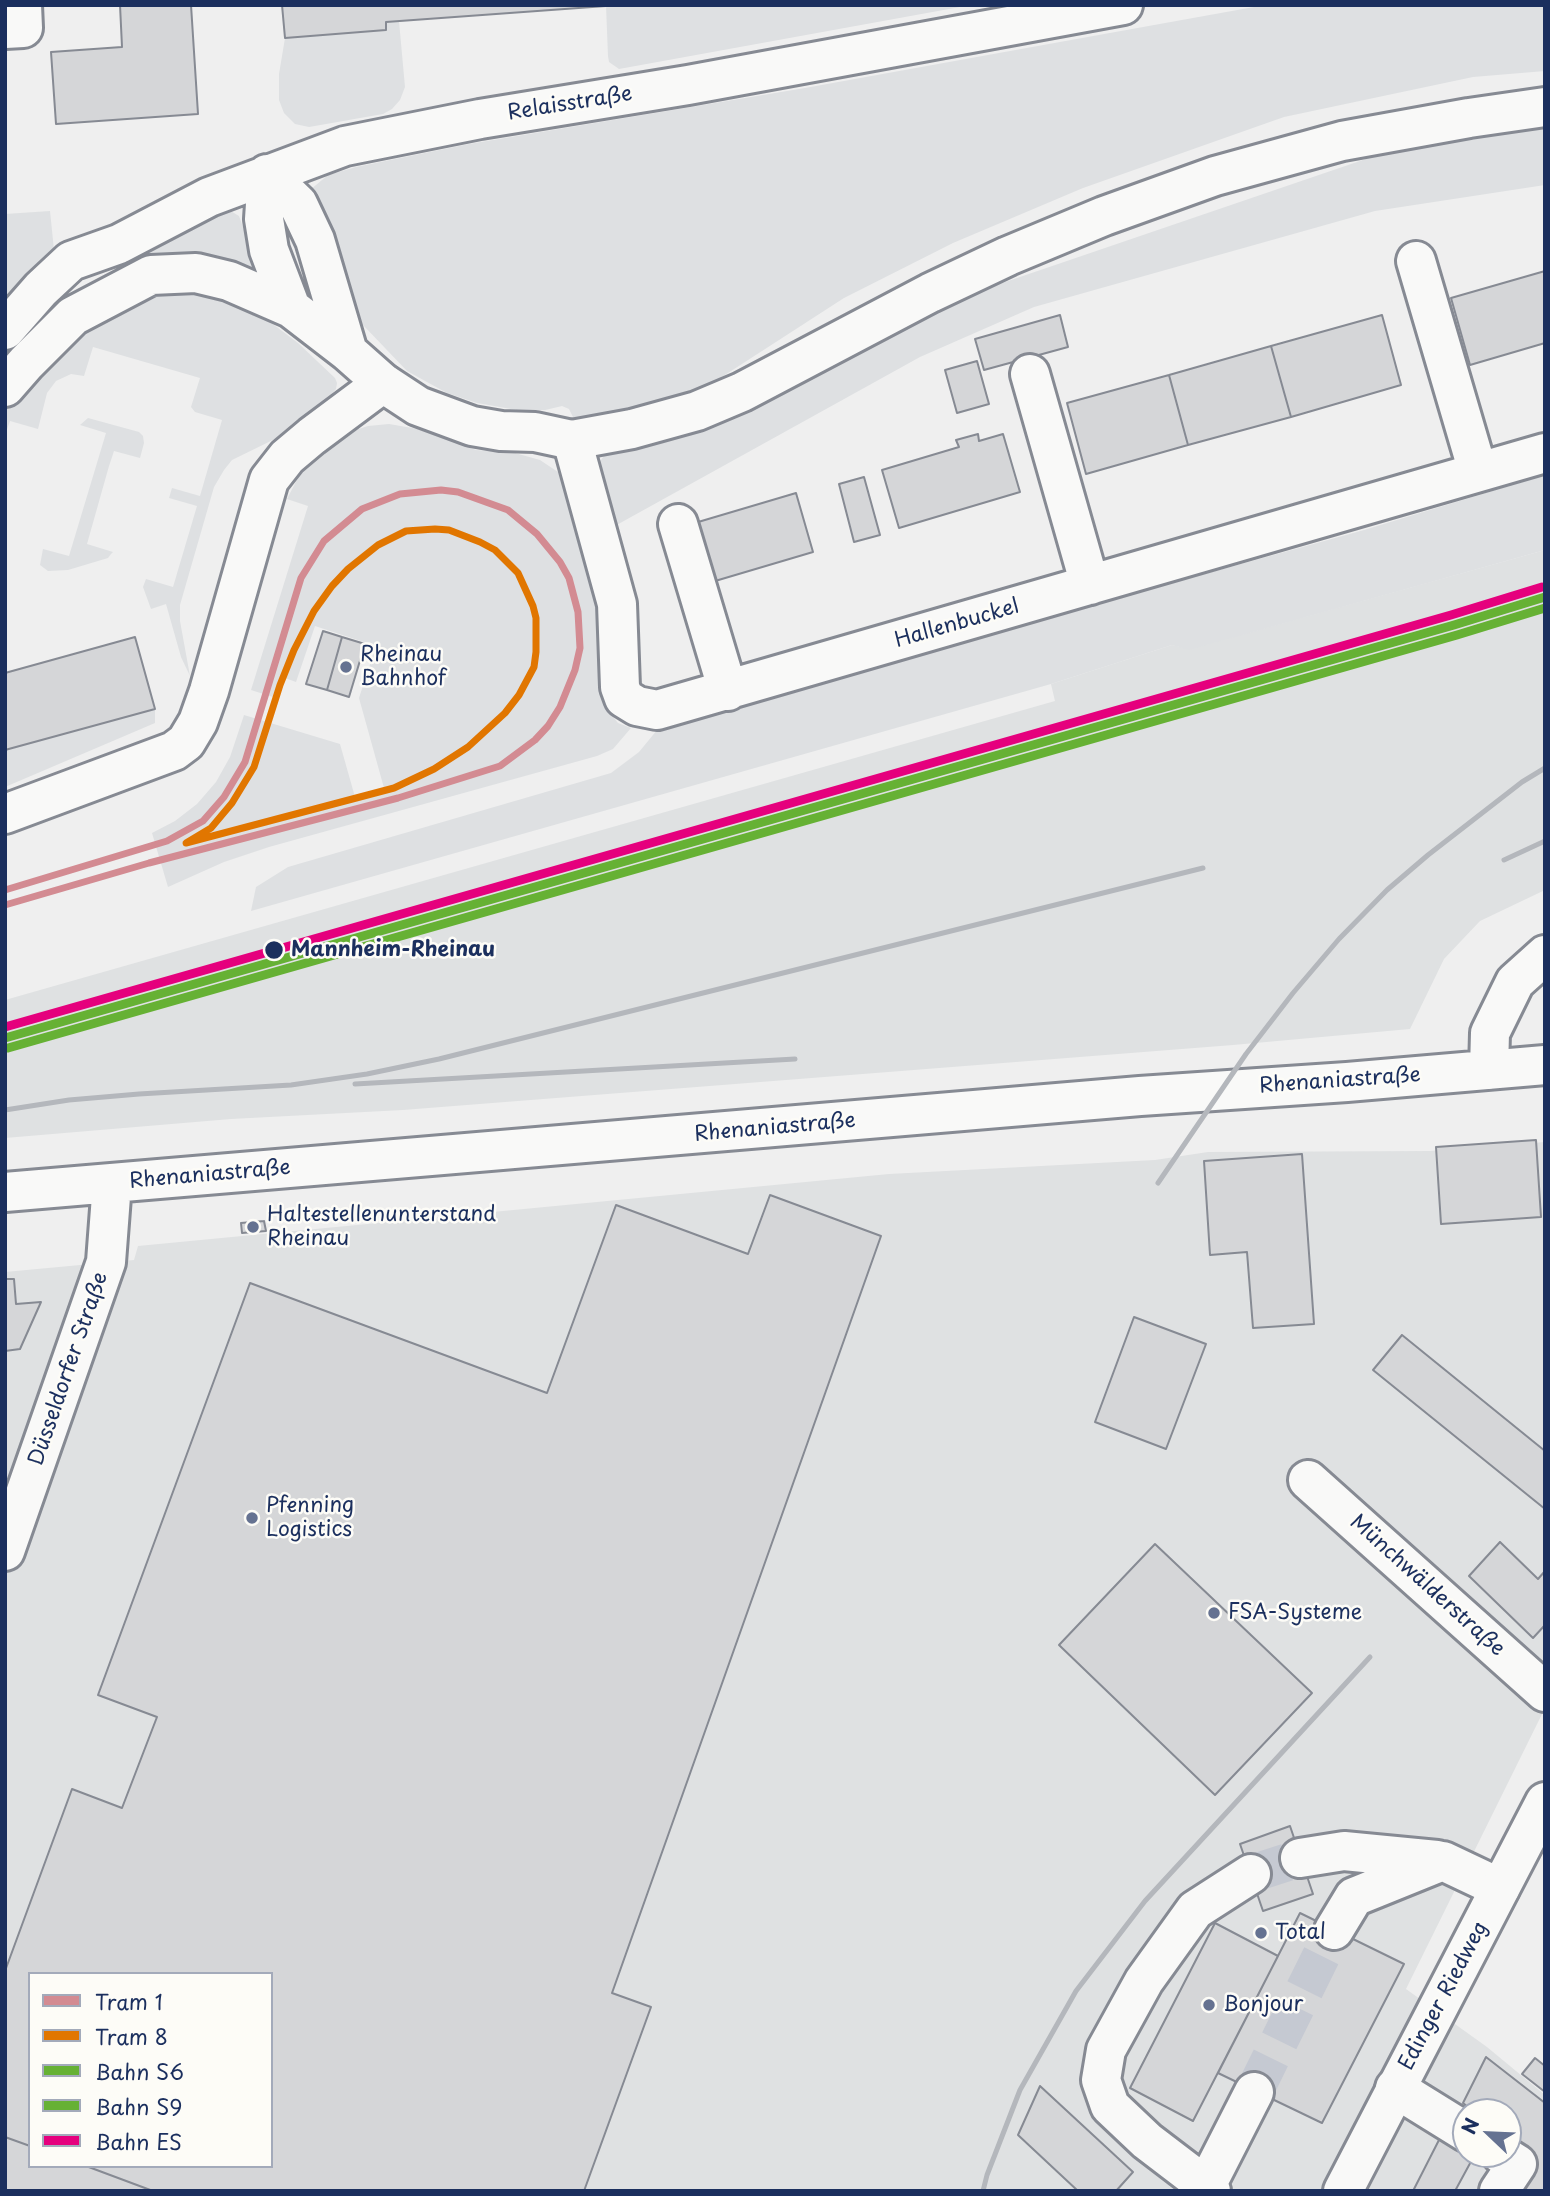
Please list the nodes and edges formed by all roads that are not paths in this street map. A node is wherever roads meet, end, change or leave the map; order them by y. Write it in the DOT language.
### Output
graph roads {
  1 [pos="22,5"];
  2 [pos="1123,5"];
  3 [pos="5,29"];
  4 [pos="1545,107"];
  5 [pos="267,174"];
  6 [pos="119,244"];
  7 [pos="1416,261"];
  8 [pos="291,308"];
  9 [pos="73,316"];
  10 [pos="5,330"];
  11 [pos="348,352"];
  12 [pos="1030,373"];
  13 [pos="383,383"];
  14 [pos="5,387"];
  15 [pos="572,440"];
  16 [pos="1545,453"];
  17 [pos="1478,472"];
  18 [pos="678,524"];
  19 [pos="1090,584"];
  20 [pos="728,691"];
  21 [pos="5,814"];
  22 [pos="1545,955"];
  23 [pos="1545,1065"];
  24 [pos="1489,1070"];
  25 [pos="112,1183"];
  26 [pos="5,1192"];
  27 [pos="1308,1480"];
  28 [pos="5,1551"];
  29 [pos="1545,1692"];
  30 [pos="1545,1801"];
  31 [pos="1300,1858"];
  32 [pos="1443,1861"];
  33 [pos="1251,1874"];
  34 [pos="1500,1888"];
  35 [pos="1334,1930"];
  36 [pos="1395,2088"];
  37 [pos="1254,2092"];
  38 [pos="1452,2123"];
  39 [pos="1514,2168"];
  40 [pos="1209,2188"];
  41 [pos="1343,2191"];
  42 [pos="1499,2191"];
  1 -- 3 [label="main road"];
  2 -- 5 [label="main road, Relaisstraße"];
  4 -- 15 [label="main road"];
  5 -- 6 [label="main road, Relaisstraße"];
  5 -- 8 [label="main road"];
  5 -- 11 [label="main road"];
  6 -- 9 [label="main road, Relaisstraße"];
  6 -- 10 [label="main road, Relaisstraße"];
  7 -- 17 [label="main road"];
  8 -- 9 [label="main road, Relaisstraße"];
  8 -- 11 [label="main road, Relaisstraße"];
  9 -- 14 [label="main road, Relaisstraße"];
  11 -- 13 [label="main road, Relaisstraße"];
  12 -- 19 [label="main road"];
  13 -- 15 [label="main road, Relaisstraße"];
  13 -- 21 [label="main road"];
  15 -- 20 [label="main road, Hallenbuckel"];
  16 -- 17 [label="main road, Hallenbuckel"];
  17 -- 19 [label="main road, Hallenbuckel"];
  18 -- 20 [label="main road"];
  19 -- 20 [label="main road, Hallenbuckel"];
  22 -- 24 [label="main road"];
  23 -- 24 [label="main road, Rhenaniastraße"];
  24 -- 25 [label="main road, Rhenaniastraße"];
  25 -- 26 [label="main road, Rhenaniastraße"];
  25 -- 28 [label="main road, Düsseldorfer Straße"];
  27 -- 29 [label="main road, Münchwälderstraße"];
  30 -- 34 [label="main road, Edinger Riedweg"];
  31 -- 32 [label="main road"];
  32 -- 34 [label="main road"];
  32 -- 35 [label="main road"];
  33 -- 40 [label="main road"];
  34 -- 36 [label="main road, Edinger Riedweg"];
  36 -- 38 [label="main road"];
  36 -- 41 [label="main road, Edinger Riedweg"];
  37 -- 40 [label="main road"];
  39 -- 42 [label="main road"];
}
